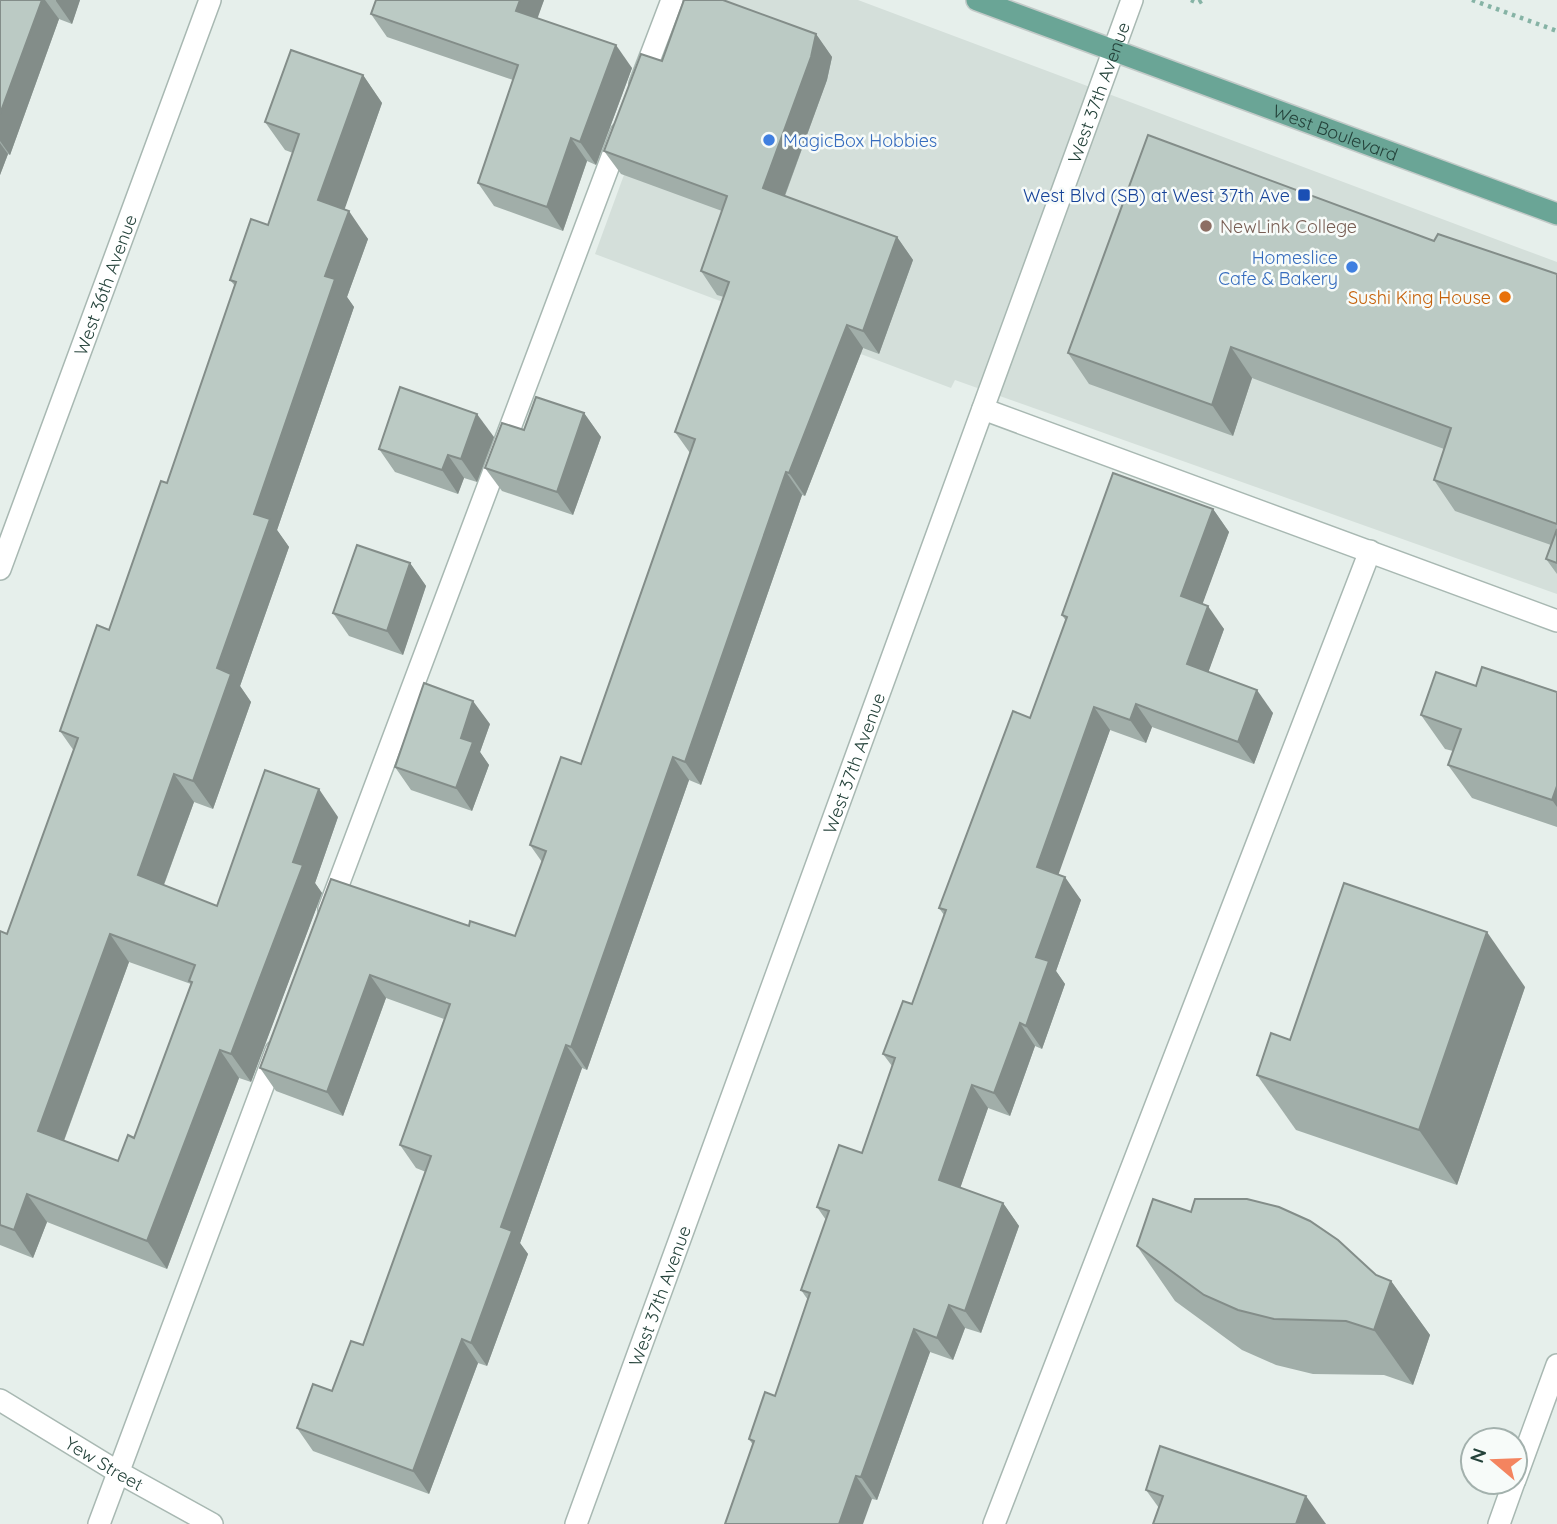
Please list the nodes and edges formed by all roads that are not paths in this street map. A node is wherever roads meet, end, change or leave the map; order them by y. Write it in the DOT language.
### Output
graph roads {
  1 [pos="210,0"];
  2 [pos="672,0"];
  3 [pos="977,0"];
  4 [pos="1132,0"];
  5 [pos="1114,51"];
  6 [pos="1557,214"];
  7 [pos="983,409"];
  8 [pos="1370,551"];
  9 [pos="0,569"];
  10 [pos="1557,621"];
  11 [pos="324,923"];
  12 [pos="285,1028"];
  13 [pos="1557,1365"];
  14 [pos="0,1400"];
  15 [pos="1529,1442"];
  16 [pos="118,1472"];
  17 [pos="1509,1496"];
  18 [pos="99,1524"];
  19 [pos="212,1524"];
  20 [pos="576,1524"];
  21 [pos="994,1524"];
  22 [pos="1499,1524"];
  1 -- 9 [label="street, West 36th Avenue"];
  2 -- 11 [label="street"];
  3 -- 5 [label="main road, West Boulevard"];
  4 -- 5 [label="street, West 37th Avenue"];
  5 -- 6 [label="main road, West Boulevard"];
  5 -- 7 [label="street, West 37th Avenue"];
  7 -- 8 [label="street"];
  7 -- 20 [label="street, West 37th Avenue"];
  8 -- 10 [label="street"];
  8 -- 21 [label="street"];
  12 -- 16 [label="street"];
  13 -- 15 [label="street"];
  14 -- 16 [label="street, Yew Street"];
  16 -- 18 [label="street"];
  16 -- 19 [label="street, Yew Street"];
  17 -- 22 [label="street"];
}
